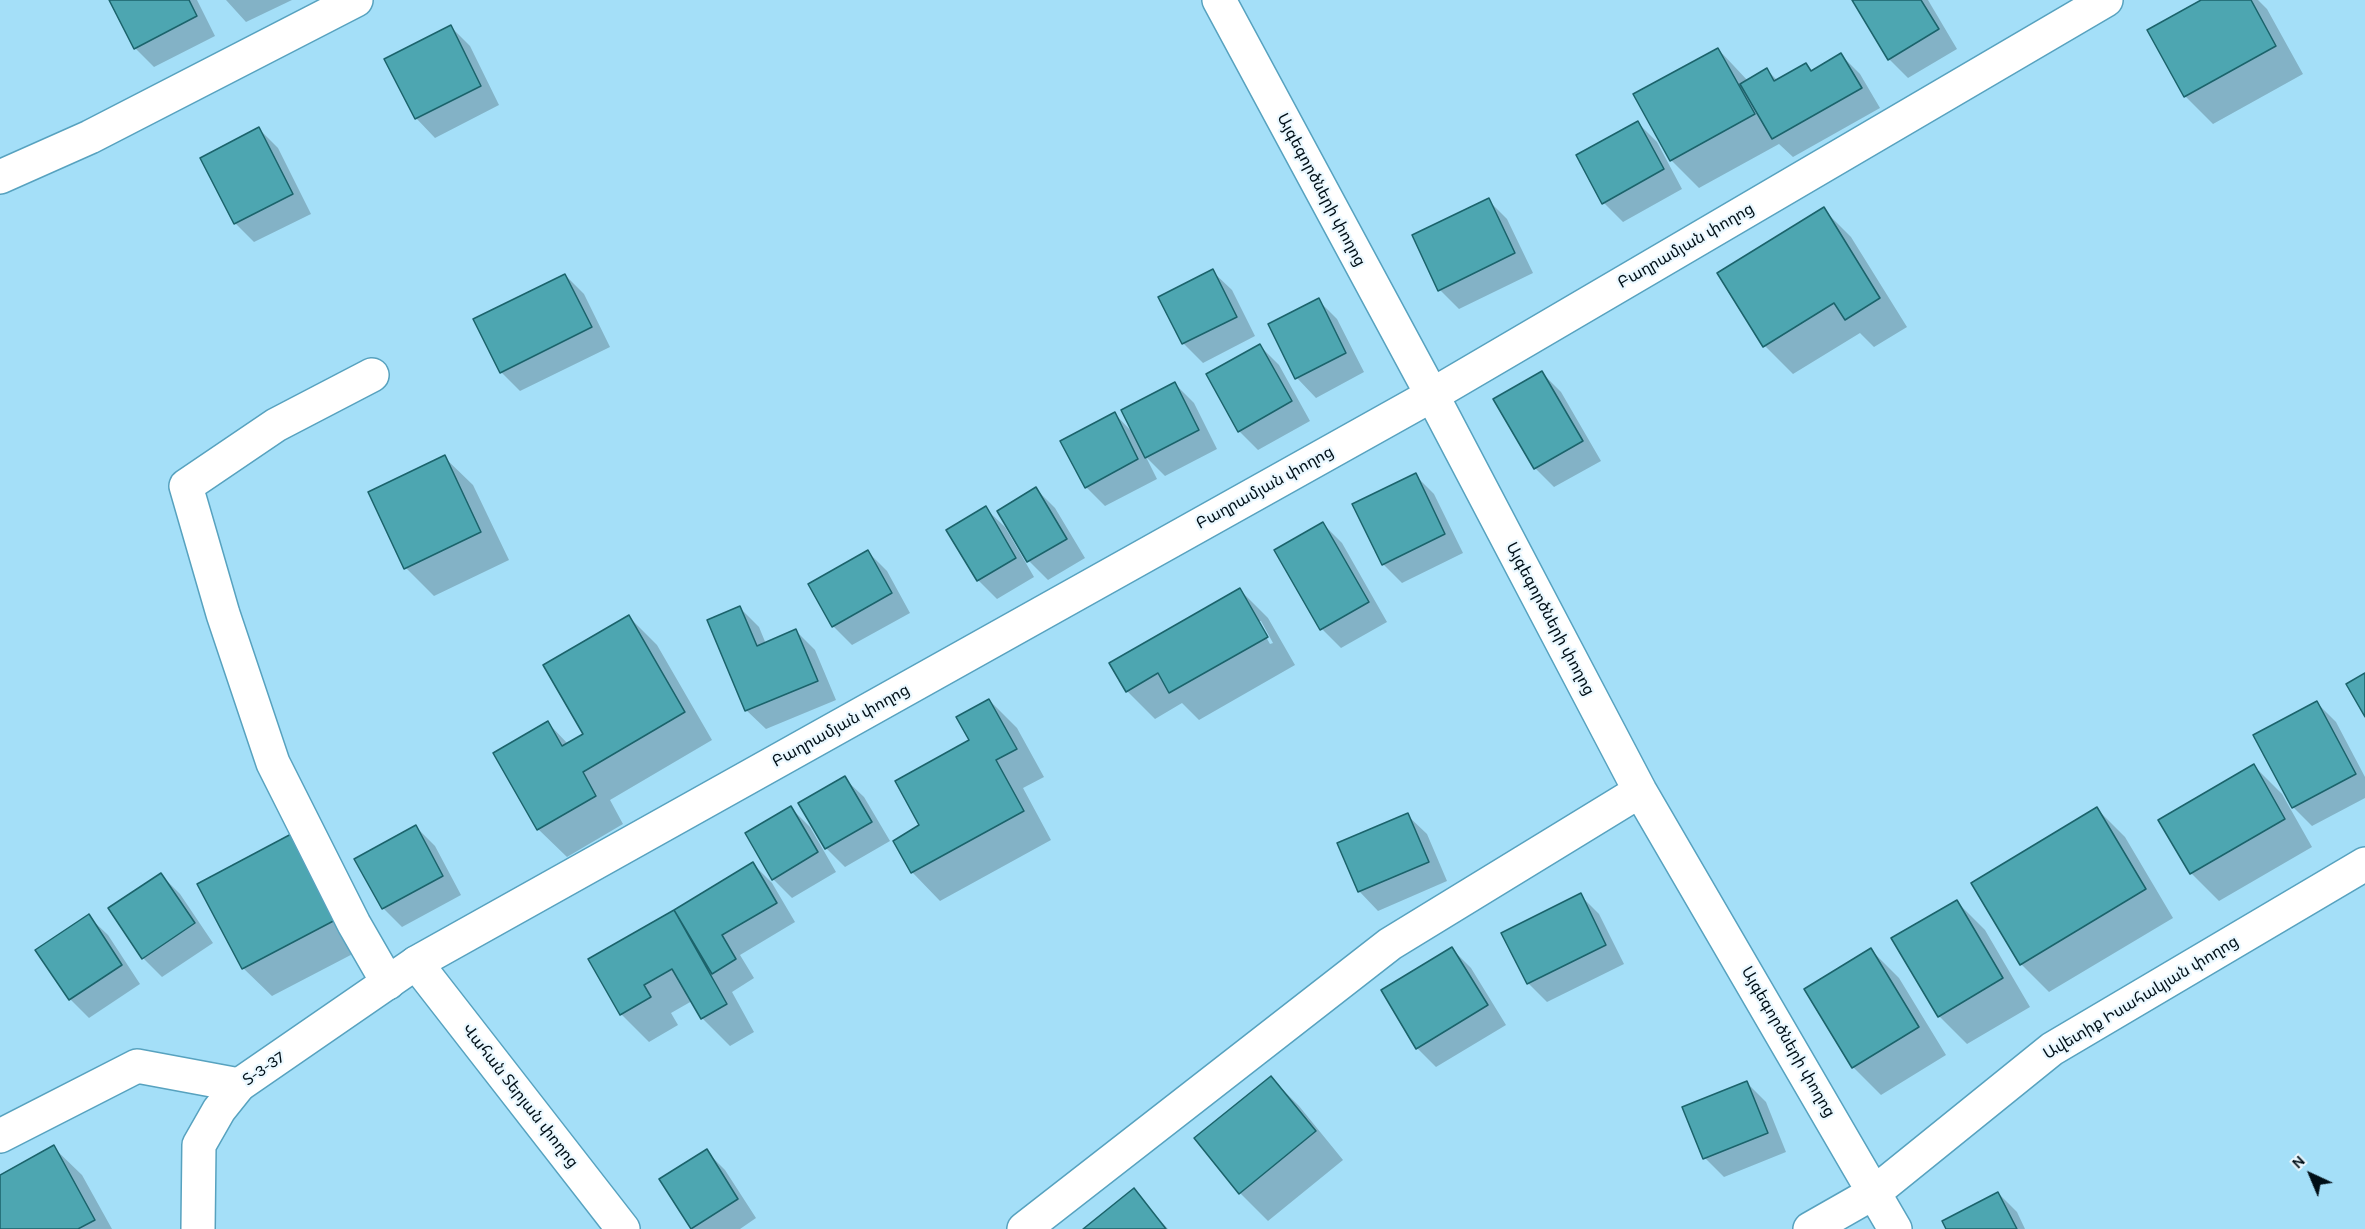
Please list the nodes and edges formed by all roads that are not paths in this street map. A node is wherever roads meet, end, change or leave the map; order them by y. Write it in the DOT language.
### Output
graph roads {
  1 [pos="356,0"];
  2 [pos="1219,0"];
  3 [pos="2106,0"];
  4 [pos="0,177"];
  5 [pos="372,375"];
  6 [pos="1432,395"];
  7 [pos="1640,791"];
  8 [pos="2365,864"];
  9 [pos="417,963"];
  10 [pos="388,983"];
  11 [pos="239,1085"];
  12 [pos="0,1136"];
  13 [pos="1875,1192"];
  14 [pos="198,1229"];
  15 [pos="623,1229"];
  16 [pos="1024,1229"];
  17 [pos="1810,1229"];
  18 [pos="1895,1229"];
  1 -- 4 [label="street"];
  2 -- 6 [label="street, Այգեգործների փողոց"];
  3 -- 6 [label="street, Բաղրամյան փողոց / Տ-3-37"];
  5 -- 10 [label="street"];
  6 -- 7 [label="street, Այգեգործների փողոց"];
  6 -- 9 [label="street, Բաղրամյան փողոց / Տ-3-37"];
  7 -- 13 [label="street, Այգեգործների փողոց"];
  7 -- 16 [label="street"];
  8 -- 13 [label="street, Ավետիք Իսահակյան փողոց"];
  9 -- 10 [label="street, Տ-3-37 / Տ-3-37"];
  9 -- 15 [label="street, Վահան Տերյան փողոց"];
  10 -- 11 [label="street, Տ-3-37 / Տ-3-37"];
  11 -- 12 [label="street"];
  11 -- 14 [label="street, Տ-3-37 / Տ-3-37"];
  13 -- 17 [label="street, Ավետիք Իսահակյան փողոց"];
  13 -- 18 [label="street, Այգեգործների փողոց"];
}
